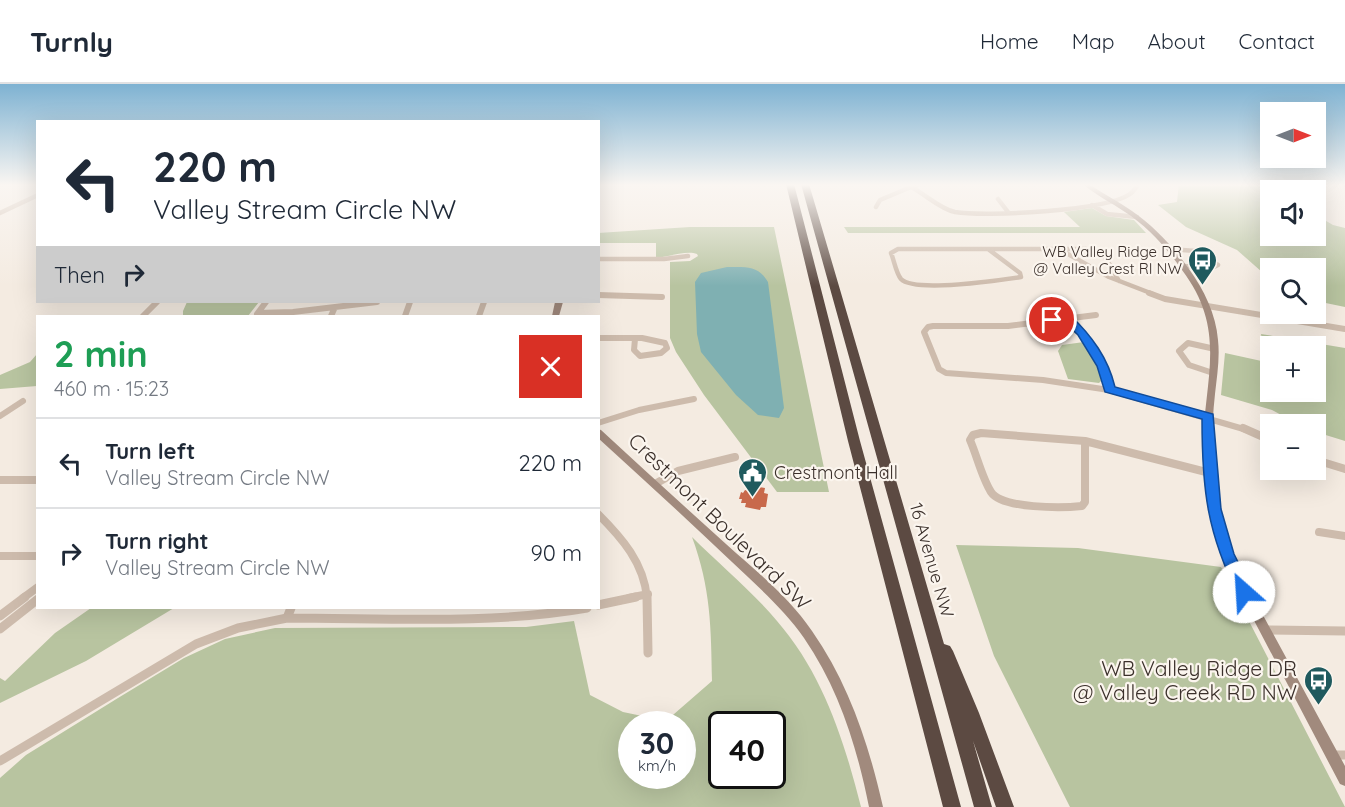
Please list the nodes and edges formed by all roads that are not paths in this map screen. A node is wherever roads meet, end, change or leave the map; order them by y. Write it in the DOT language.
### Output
graph roads {
  1 [pos="798,218"];
  2 [pos="815,218"];
  3 [pos="1138,218"];
  4 [pos="988,249"];
  5 [pos="1058,249"];
  6 [pos="1169,249"];
  7 [pos="688,256"];
  8 [pos="600,259"];
  9 [pos="1184,266"];
  10 [pos="1119,281"];
  11 [pos="600,295"];
  12 [pos="662,297"];
  13 [pos="156,303"];
  14 [pos="266,303"];
  15 [pos="369,303"];
  16 [pos="1206,305"];
  17 [pos="335,307"];
  18 [pos="1260,310"];
  19 [pos="144,315"];
  20 [pos="257,315"];
  21 [pos="331,315"];
  22 [pos="1096,315"];
  23 [pos="1066,318"];
  24 [pos="1326,321"];
  25 [pos="1345,324"];
  26 [pos="1345,329"];
  27 [pos="600,338"];
  28 [pos="635,339"];
  29 [pos="1215,349"];
  30 [pos="1213,373"];
  31 [pos="1109,390"];
  32 [pos="694,399"];
  33 [pos="23,400"];
  34 [pos="0,416"];
  35 [pos="1209,417"];
  36 [pos="600,422"];
  37 [pos="600,434"];
  38 [pos="1260,436"];
  39 [pos="1085,441"];
  40 [pos="735,457"];
  41 [pos="1326,463"];
  42 [pos="1345,469"];
  43 [pos="1210,473"];
  44 [pos="0,480"];
  45 [pos="36,480"];
  46 [pos="655,484"];
  47 [pos="600,516"];
  48 [pos="1319,532"];
  49 [pos="1345,537"];
  50 [pos="0,556"];
  51 [pos="36,556"];
  52 [pos="36,589"];
  53 [pos="648,594"];
  54 [pos="924,600"];
  55 [pos="36,601"];
  56 [pos="600,605"];
  57 [pos="290,609"];
  58 [pos="580,609"];
  59 [pos="0,616"];
  60 [pos="286,618"];
  61 [pos="0,629"];
  62 [pos="1264,630"];
  63 [pos="1345,631"];
  64 [pos="648,653"];
  65 [pos="1345,754"];
  66 [pos="1332,755"];
  67 [pos="0,761"];
  68 [pos="1344,774"];
  69 [pos="876,807"];
  70 [pos="952,807"];
  71 [pos="983,807"];
  72 [pos="1005,807"];
  1 -- 70 [label="highway"];
  2 -- 54 [label="highway, 16 Avenue NW"];
  3 -- 6 [label="street"];
  4 -- 4 [label="street"];
  4 -- 5 [label="street"];
  5 -- 10 [label="street"];
  5 -- 10 [label="street"];
  6 -- 9 [label="street"];
  6 -- 9 [label="street"];
  7 -- 8 [label="street"];
  9 -- 16 [label="street"];
  10 -- 16 [label="street"];
  11 -- 12 [label="street"];
  13 -- 19 [label="street"];
  14 -- 20 [label="street"];
  15 -- 17 [label="street"];
  16 -- 18 [label="street"];
  16 -- 26 [label="street"];
  16 -- 29 [label="street"];
  17 -- 20 [label="street"];
  17 -- 21 [label="street"];
  22 -- 23 [label="street"];
  23 -- 31 [label="street"];
  23 -- 31 [label="street"];
  24 -- 25 [label="street"];
  27 -- 28 [label="street"];
  28 -- 28 [label="street"];
  29 -- 30 [label="street"];
  29 -- 30 [label="street"];
  30 -- 35 [label="street"];
  31 -- 35 [label="street"];
  32 -- 36 [label="street"];
  33 -- 34 [label="street"];
  35 -- 38 [label="street"];
  35 -- 43 [label="street"];
  37 -- 46 [label="street, Crestmont Boulevard SW"];
  39 -- 39 [label="street"];
  39 -- 43 [label="street"];
  40 -- 46 [label="street"];
  41 -- 42 [label="street"];
  43 -- 62 [label="street"];
  44 -- 45 [label="street"];
  46 -- 69 [label="street, Crestmont Boulevard SW"];
  47 -- 53 [label="street"];
  48 -- 49 [label="street"];
  50 -- 51 [label="street"];
  52 -- 59 [label="street"];
  53 -- 56 [label="street"];
  53 -- 64 [label="street"];
  54 -- 71 [label="highway, 16 Avenue NW"];
  54 -- 72 [label="highway"];
  55 -- 61 [label="street"];
  57 -- 60 [label="street"];
  58 -- 60 [label="street"];
  60 -- 67 [label="street"];
  62 -- 63 [label="street"];
  62 -- 66 [label="street"];
  65 -- 66 [label="street"];
  66 -- 68 [label="street"];
}
